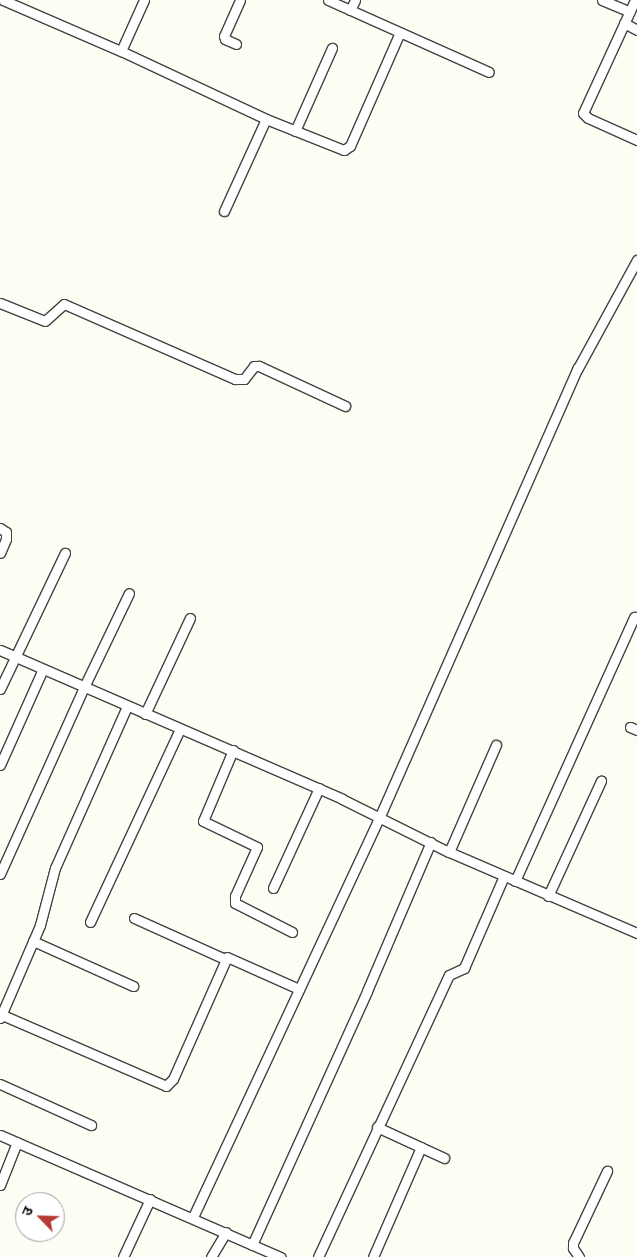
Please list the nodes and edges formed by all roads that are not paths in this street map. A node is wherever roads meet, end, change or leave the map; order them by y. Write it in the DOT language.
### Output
graph roads {
  1 [pos="3,0"];
  2 [pos="144,0"];
  3 [pos="240,0"];
  4 [pos="328,0"];
  5 [pos="355,0"];
  6 [pos="602,0"];
  7 [pos="635,0"];
  8 [pos="350,10"];
  9 [pos="630,12"];
  10 [pos="624,23"];
  11 [pos="637,30"];
  12 [pos="400,32"];
  13 [pos="236,44"];
  14 [pos="332,48"];
  15 [pos="121,51"];
  16 [pos="489,72"];
  17 [pos="266,119"];
  18 [pos="296,131"];
  19 [pos="637,140"];
  20 [pos="224,211"];
  21 [pos="637,260"];
  22 [pos="0,304"];
  23 [pos="345,406"];
  24 [pos="0,528"];
  25 [pos="0,553"];
  26 [pos="65,553"];
  27 [pos="128,593"];
  28 [pos="634,617"];
  29 [pos="190,618"];
  30 [pos="0,650"];
  31 [pos="14,657"];
  32 [pos="43,669"];
  33 [pos="84,687"];
  34 [pos="0,689"];
  35 [pos="127,706"];
  36 [pos="145,714"];
  37 [pos="180,729"];
  38 [pos="496,746"];
  39 [pos="233,750"];
  40 [pos="0,765"];
  41 [pos="601,781"];
  42 [pos="319,788"];
  43 [pos="380,816"];
  44 [pos="431,842"];
  45 [pos="449,852"];
  46 [pos="0,874"];
  47 [pos="504,876"];
  48 [pos="515,881"];
  49 [pos="273,888"];
  50 [pos="548,896"];
  51 [pos="134,918"];
  52 [pos="90,922"];
  53 [pos="292,932"];
  54 [pos="637,933"];
  55 [pos="33,941"];
  56 [pos="225,959"];
  57 [pos="133,986"];
  58 [pos="299,989"];
  59 [pos="1,1015"];
  60 [pos="0,1084"];
  61 [pos="91,1125"];
  62 [pos="377,1127"];
  63 [pos="0,1135"];
  64 [pos="17,1142"];
  65 [pos="421,1147"];
  66 [pos="444,1158"];
  67 [pos="607,1171"];
  68 [pos="0,1185"];
  69 [pos="150,1199"];
  70 [pos="193,1217"];
  71 [pos="226,1232"];
  72 [pos="252,1245"];
  73 [pos="123,1257"];
  74 [pos="211,1257"];
  75 [pos="281,1257"];
  76 [pos="318,1257"];
  77 [pos="373,1257"];
  78 [pos="579,1257"];
  1 -- 15 [label="street"];
  2 -- 15 [label="street"];
  3 -- 13 [label="street"];
  4 -- 8 [label="street"];
  5 -- 8 [label="street"];
  6 -- 9 [label="street"];
  7 -- 9 [label="street"];
  8 -- 12 [label="street"];
  9 -- 10 [label="street"];
  10 -- 11 [label="street"];
  10 -- 19 [label="street"];
  12 -- 16 [label="street"];
  12 -- 18 [label="street"];
  14 -- 18 [label="street"];
  15 -- 17 [label="street"];
  17 -- 18 [label="street"];
  17 -- 20 [label="street"];
  21 -- 43 [label="street"];
  22 -- 23 [label="street"];
  24 -- 25 [label="street"];
  26 -- 31 [label="street"];
  27 -- 33 [label="street"];
  28 -- 48 [label="street"];
  29 -- 36 [label="street"];
  30 -- 31 [label="street"];
  31 -- 32 [label="street"];
  31 -- 34 [label="street"];
  32 -- 33 [label="street"];
  32 -- 40 [label="street"];
  33 -- 35 [label="street"];
  33 -- 46 [label="street"];
  35 -- 36 [label="street"];
  35 -- 55 [label="street"];
  36 -- 37 [label="street"];
  37 -- 39 [label="street"];
  37 -- 52 [label="street"];
  38 -- 45 [label="street"];
  39 -- 42 [label="street"];
  39 -- 53 [label="street"];
  41 -- 50 [label="street"];
  42 -- 43 [label="street"];
  42 -- 49 [label="street"];
  43 -- 44 [label="street"];
  43 -- 58 [label="street"];
  44 -- 45 [label="street"];
  44 -- 72 [label="street"];
  45 -- 47 [label="street"];
  47 -- 48 [label="street"];
  47 -- 62 [label="street"];
  48 -- 50 [label="street"];
  50 -- 54 [label="street"];
  51 -- 56 [label="street"];
  55 -- 57 [label="street"];
  55 -- 59 [label="street"];
  56 -- 58 [label="street"];
  56 -- 59 [label="street"];
  58 -- 70 [label="street"];
  60 -- 61 [label="street"];
  62 -- 65 [label="street"];
  62 -- 76 [label="street"];
  63 -- 64 [label="street"];
  64 -- 68 [label="street"];
  64 -- 69 [label="street"];
  65 -- 66 [label="street"];
  65 -- 77 [label="street"];
  67 -- 78 [label="street"];
  69 -- 70 [label="street"];
  69 -- 73 [label="street"];
  70 -- 71 [label="street"];
  71 -- 72 [label="street"];
  71 -- 74 [label="street"];
  72 -- 75 [label="street"];
}
